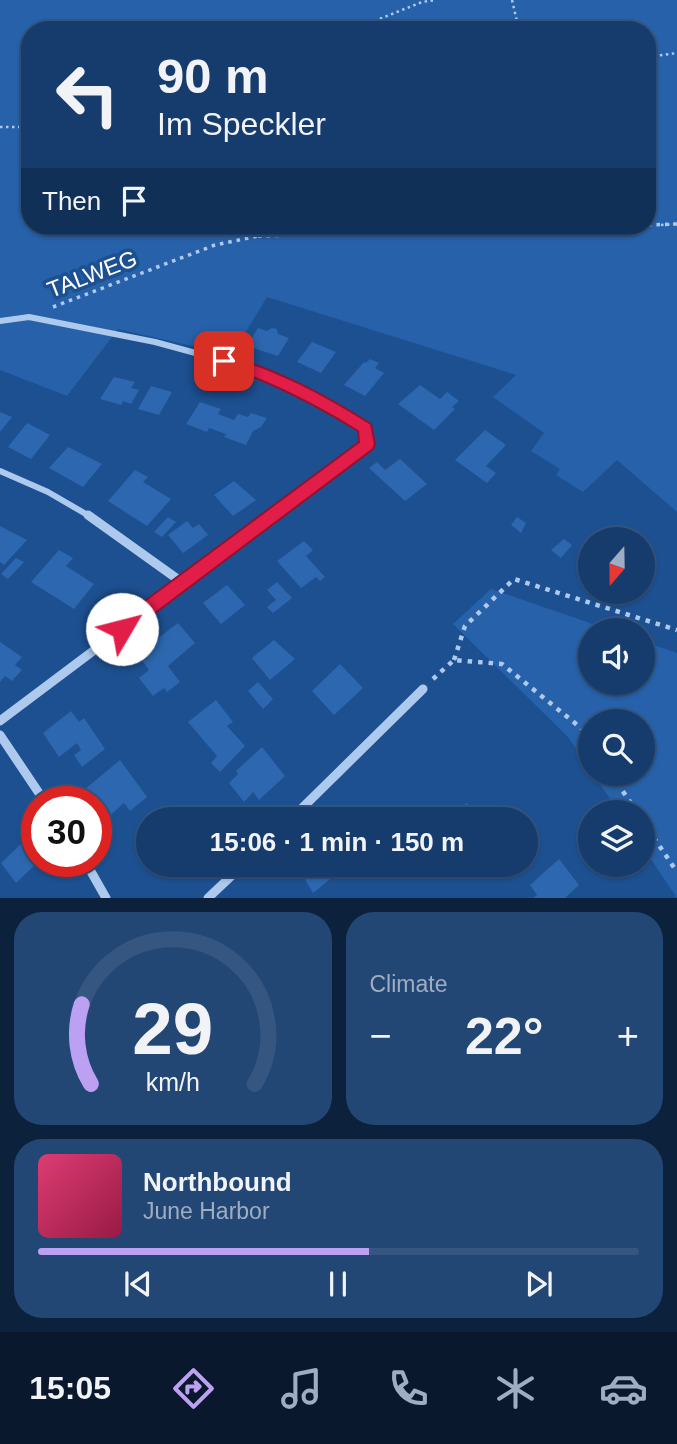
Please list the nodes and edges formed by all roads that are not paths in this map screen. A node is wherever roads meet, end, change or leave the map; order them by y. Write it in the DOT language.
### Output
graph roads {
  1 [pos="0,321"];
  2 [pos="0,471"];
  3 [pos="183,583"];
  4 [pos="423,689"];
  5 [pos="0,721"];
  6 [pos="0,735"];
  7 [pos="34,786"];
  8 [pos="303,807"];
  9 [pos="94,877"];
  10 [pos="230,877"];
  11 [pos="106,898"];
  12 [pos="208,898"];
  1 -- 3 [label="street, TALWEG"];
  2 -- 3 [label="street"];
  3 -- 5 [label="street"];
  4 -- 8 [label="street"];
  6 -- 7 [label="street"];
  9 -- 11 [label="street"];
  10 -- 12 [label="street"];
}
